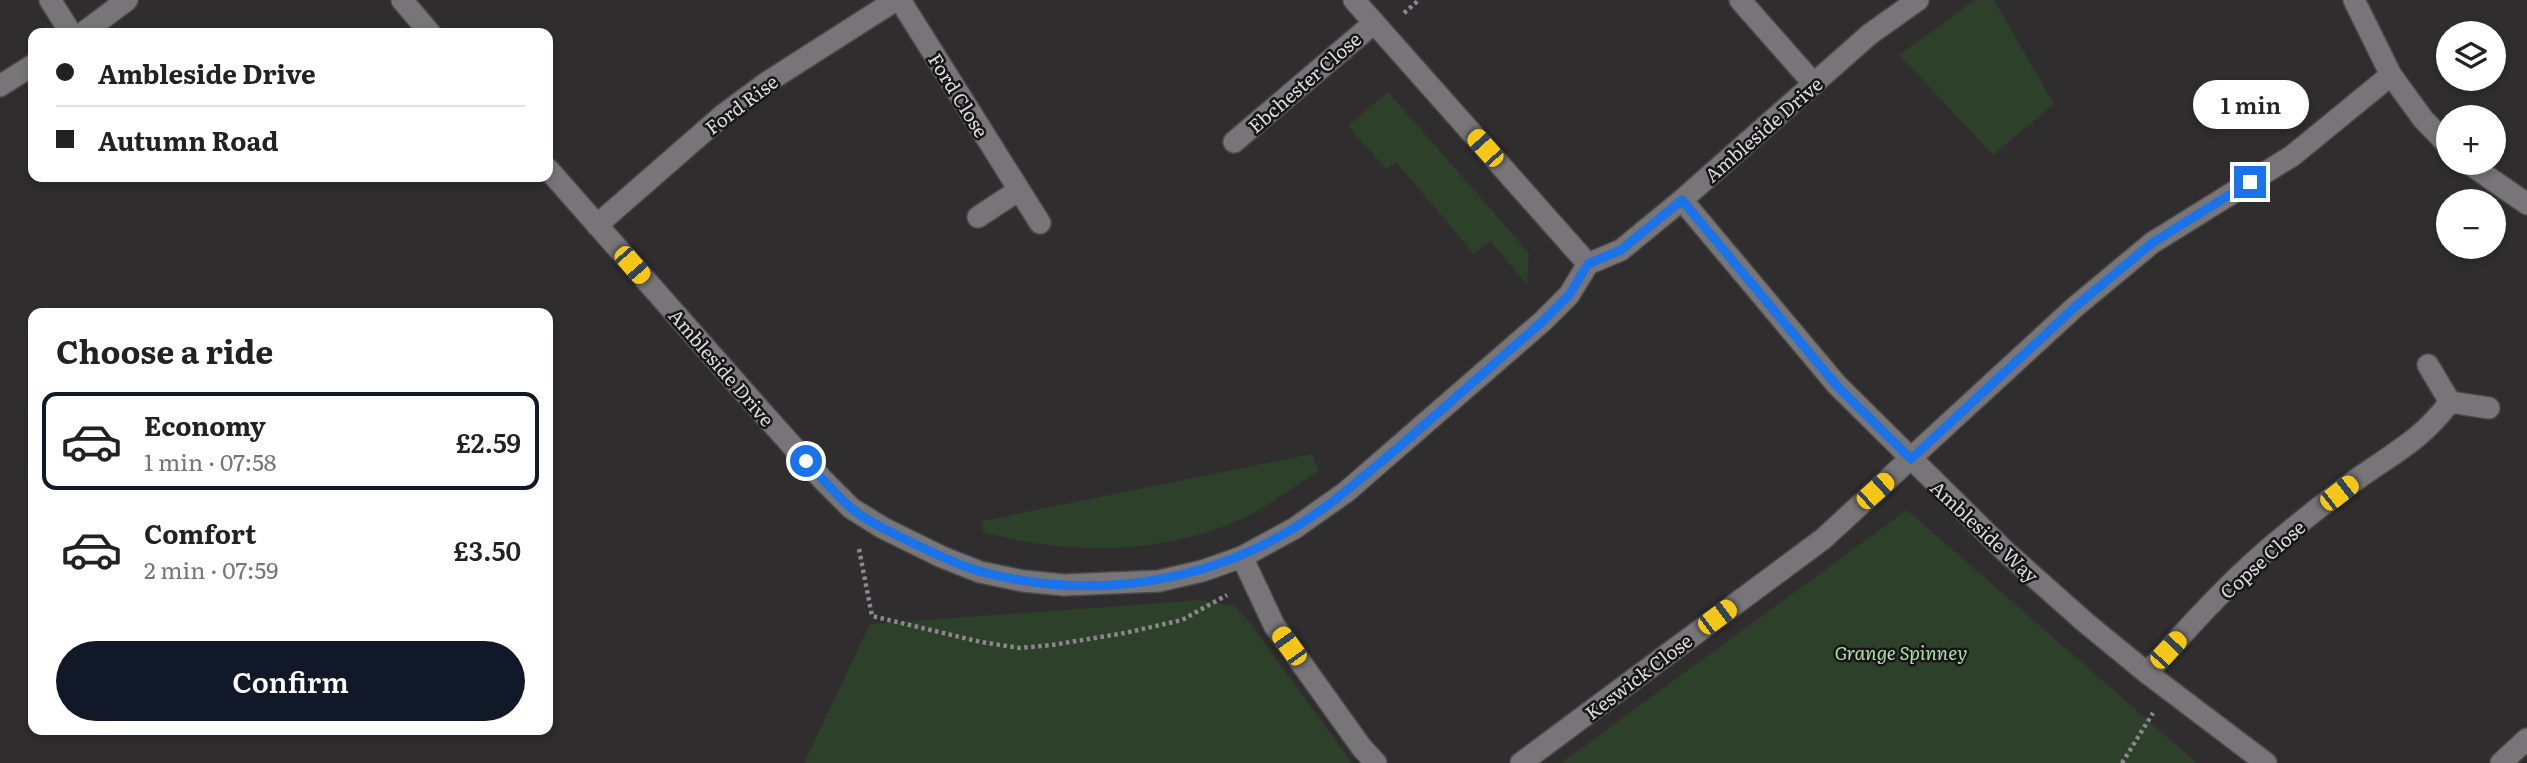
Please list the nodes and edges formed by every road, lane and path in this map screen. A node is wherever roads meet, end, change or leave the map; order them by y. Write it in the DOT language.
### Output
graph roads {
  1 [pos="50,0"];
  2 [pos="127,0"];
  3 [pos="402,0"];
  4 [pos="898,0"];
  5 [pos="1354,0"];
  6 [pos="1740,0"];
  7 [pos="1917,0"];
  8 [pos="2354,0"];
  9 [pos="1374,23"];
  10 [pos="68,28"];
  11 [pos="90,28"];
  12 [pos="426,28"];
  13 [pos="28,68"];
  14 [pos="2391,75"];
  15 [pos="1814,84"];
  16 [pos="0,86"];
  17 [pos="2436,132"];
  18 [pos="1234,142"];
  19 [pos="553,175"];
  20 [pos="2485,175"];
  21 [pos="1019,190"];
  22 [pos="1682,200"];
  23 [pos="2527,204"];
  24 [pos="978,217"];
  25 [pos="1040,223"];
  26 [pos="597,225"];
  27 [pos="1588,264"];
  28 [pos="2428,365"];
  29 [pos="2450,402"];
  30 [pos="2489,408"];
  31 [pos="1911,459"];
  32 [pos="851,508"];
  33 [pos="1242,557"];
  34 [pos="1252,582"];
  35 [pos="2147,673"];
  36 [pos="2169,690"];
  37 [pos="2527,739"];
  38 [pos="1376,763"];
  39 [pos="1521,763"];
  40 [pos="2122,763"];
  41 [pos="2266,763"];
  42 [pos="2501,763"];
  1 -- 10 [label="street"];
  2 -- 11 [label="street"];
  3 -- 12 [label="street"];
  4 -- 21 [label="street, Ford Close"];
  4 -- 26 [label="street, Ford Rise"];
  5 -- 9 [label="street"];
  6 -- 15 [label="street"];
  7 -- 15 [label="street, Ambleside Drive"];
  8 -- 14 [label="street"];
  9 -- 18 [label="street, Ebchester Close"];
  9 -- 27 [label="street"];
  13 -- 16 [label="street"];
  14 -- 17 [label="street"];
  14 -- 31 [label="street, Keswick Close"];
  15 -- 22 [label="street, Ambleside Drive"];
  19 -- 26 [label="street, Ambleside Drive"];
  20 -- 23 [label="street"];
  21 -- 24 [label="street"];
  21 -- 25 [label="street, Ford Close"];
  22 -- 27 [label="street, Ambleside Drive"];
  22 -- 31 [label="street, Ambleside Way"];
  26 -- 32 [label="street, Ambleside Drive"];
  27 -- 33 [label="street, Ambleside Drive"];
  28 -- 29 [label="street"];
  29 -- 30 [label="street"];
  29 -- 35 [label="street, Copse Close"];
  31 -- 35 [label="street, Ambleside Way"];
  31 -- 39 [label="street, Keswick Close"];
  32 -- 33 [label="street, Ambleside Drive"];
  32 -- 34 [label="path"];
  33 -- 34 [label="street"];
  34 -- 38 [label="street"];
  35 -- 36 [label="street, Ambleside Way"];
  36 -- 40 [label="path"];
  36 -- 41 [label="street, Ambleside Way"];
  37 -- 42 [label="street"];
}
